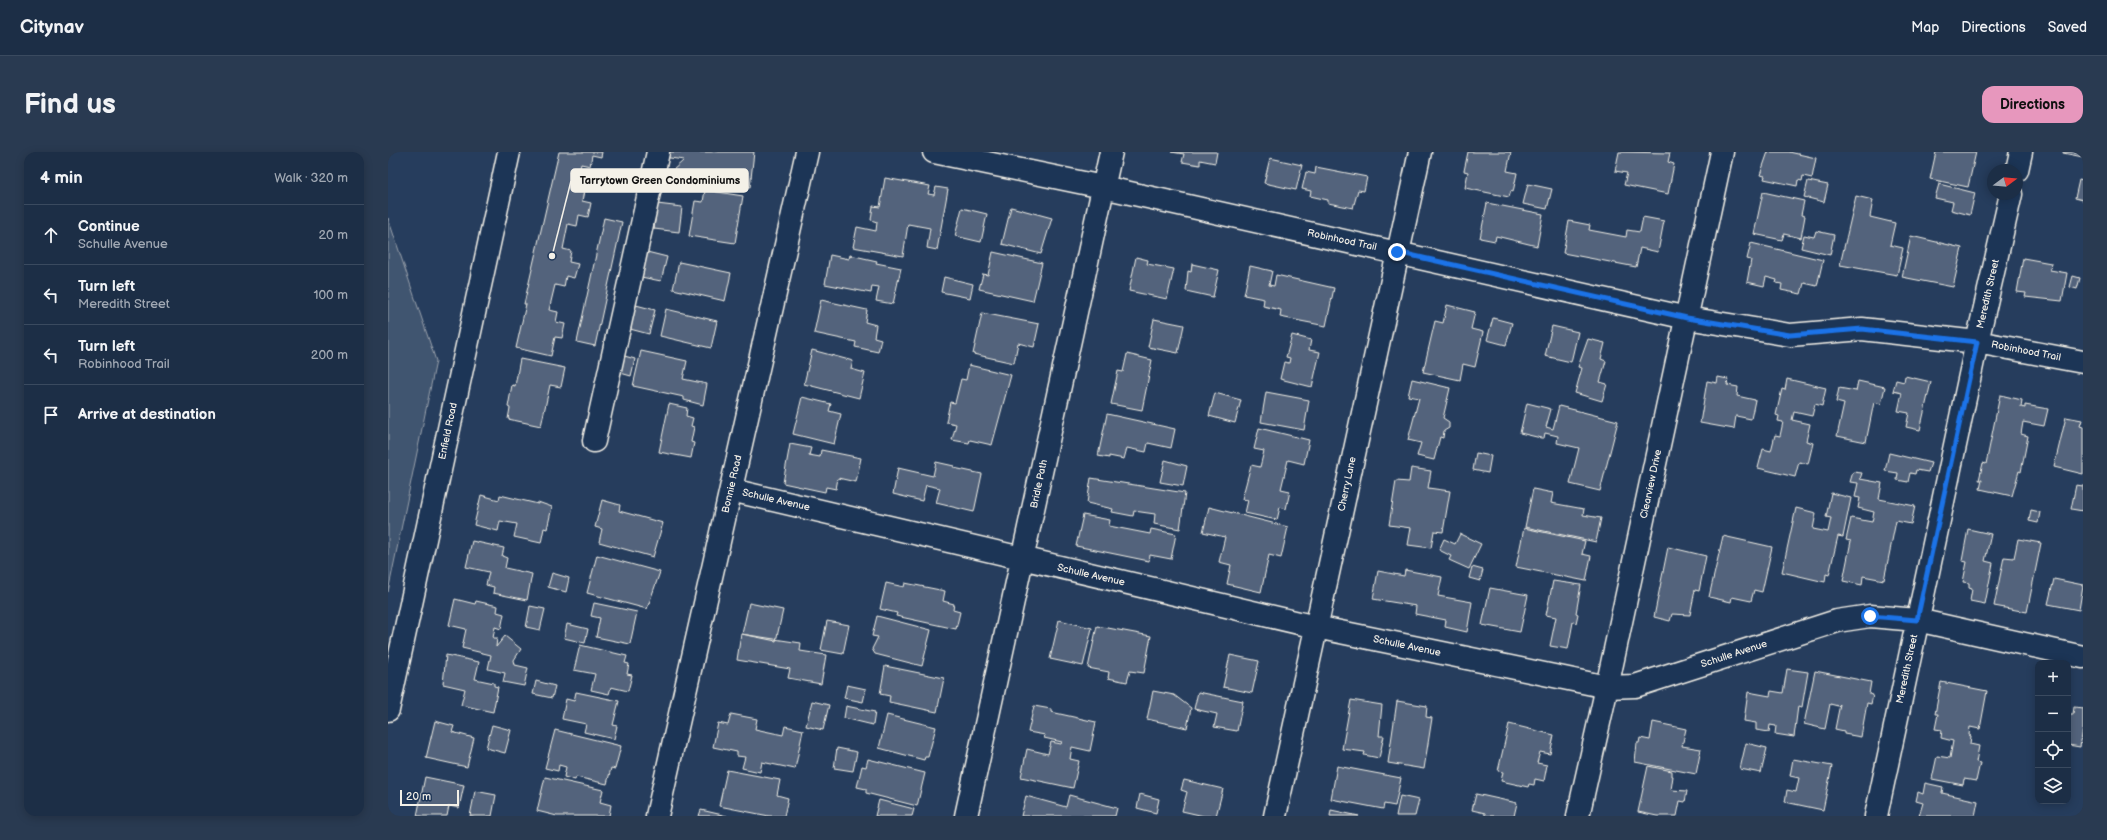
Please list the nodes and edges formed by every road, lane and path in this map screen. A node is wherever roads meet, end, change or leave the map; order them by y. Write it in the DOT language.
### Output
graph roads {
  1 [pos="509,152"];
  2 [pos="658,152"];
  3 [pos="807,152"];
  4 [pos="934,152"];
  5 [pos="1111,152"];
  6 [pos="1420,152"];
  7 [pos="1722,152"];
  8 [pos="2021,152"];
  9 [pos="2018,164"];
  10 [pos="1104,187"];
  11 [pos="2010,200"];
  12 [pos="1397,252"];
  13 [pos="1687,318"];
  14 [pos="1977,342"];
  15 [pos="2083,362"];
  16 [pos="594,441"];
  17 [pos="731,490"];
  18 [pos="1023,559"];
  19 [pos="1917,620"];
  20 [pos="1316,627"];
  21 [pos="2083,657"];
  22 [pos="1607,687"];
  23 [pos="388,710"];
  24 [pos="657,816"];
  25 [pos="966,816"];
  26 [pos="1275,816"];
  27 [pos="1578,816"];
  28 [pos="1876,816"];
  1 -- 23 [label="street, Enfield Road"];
  2 -- 16 [label="street"];
  3 -- 17 [label="street, Bonnie Road"];
  4 -- 10 [label="street, Robinhood Trail"];
  5 -- 10 [label="street, Bridle Path"];
  6 -- 12 [label="street, Cherry Lane"];
  7 -- 13 [label="street, Clearview Drive"];
  8 -- 9 [label="street"];
  10 -- 12 [label="street, Robinhood Trail"];
  10 -- 18 [label="street, Bridle Path"];
  11 -- 14 [label="street, Meredith Street"];
  12 -- 13 [label="street, Robinhood Trail"];
  12 -- 20 [label="street, Cherry Lane"];
  13 -- 14 [label="street, Robinhood Trail"];
  13 -- 22 [label="street, Clearview Drive"];
  14 -- 15 [label="street, Robinhood Trail"];
  14 -- 19 [label="street, Meredith Street"];
  17 -- 18 [label="street, Schulle Avenue"];
  17 -- 24 [label="street, Bonnie Road"];
  18 -- 20 [label="street, Schulle Avenue"];
  18 -- 25 [label="street, Bridle Path"];
  19 -- 21 [label="street, Schulle Avenue"];
  19 -- 22 [label="street, Schulle Avenue"];
  19 -- 28 [label="street, Meredith Street"];
  20 -- 22 [label="street, Schulle Avenue"];
  20 -- 26 [label="street, Cherry Lane"];
  22 -- 27 [label="street, Clearview Drive"];
}
